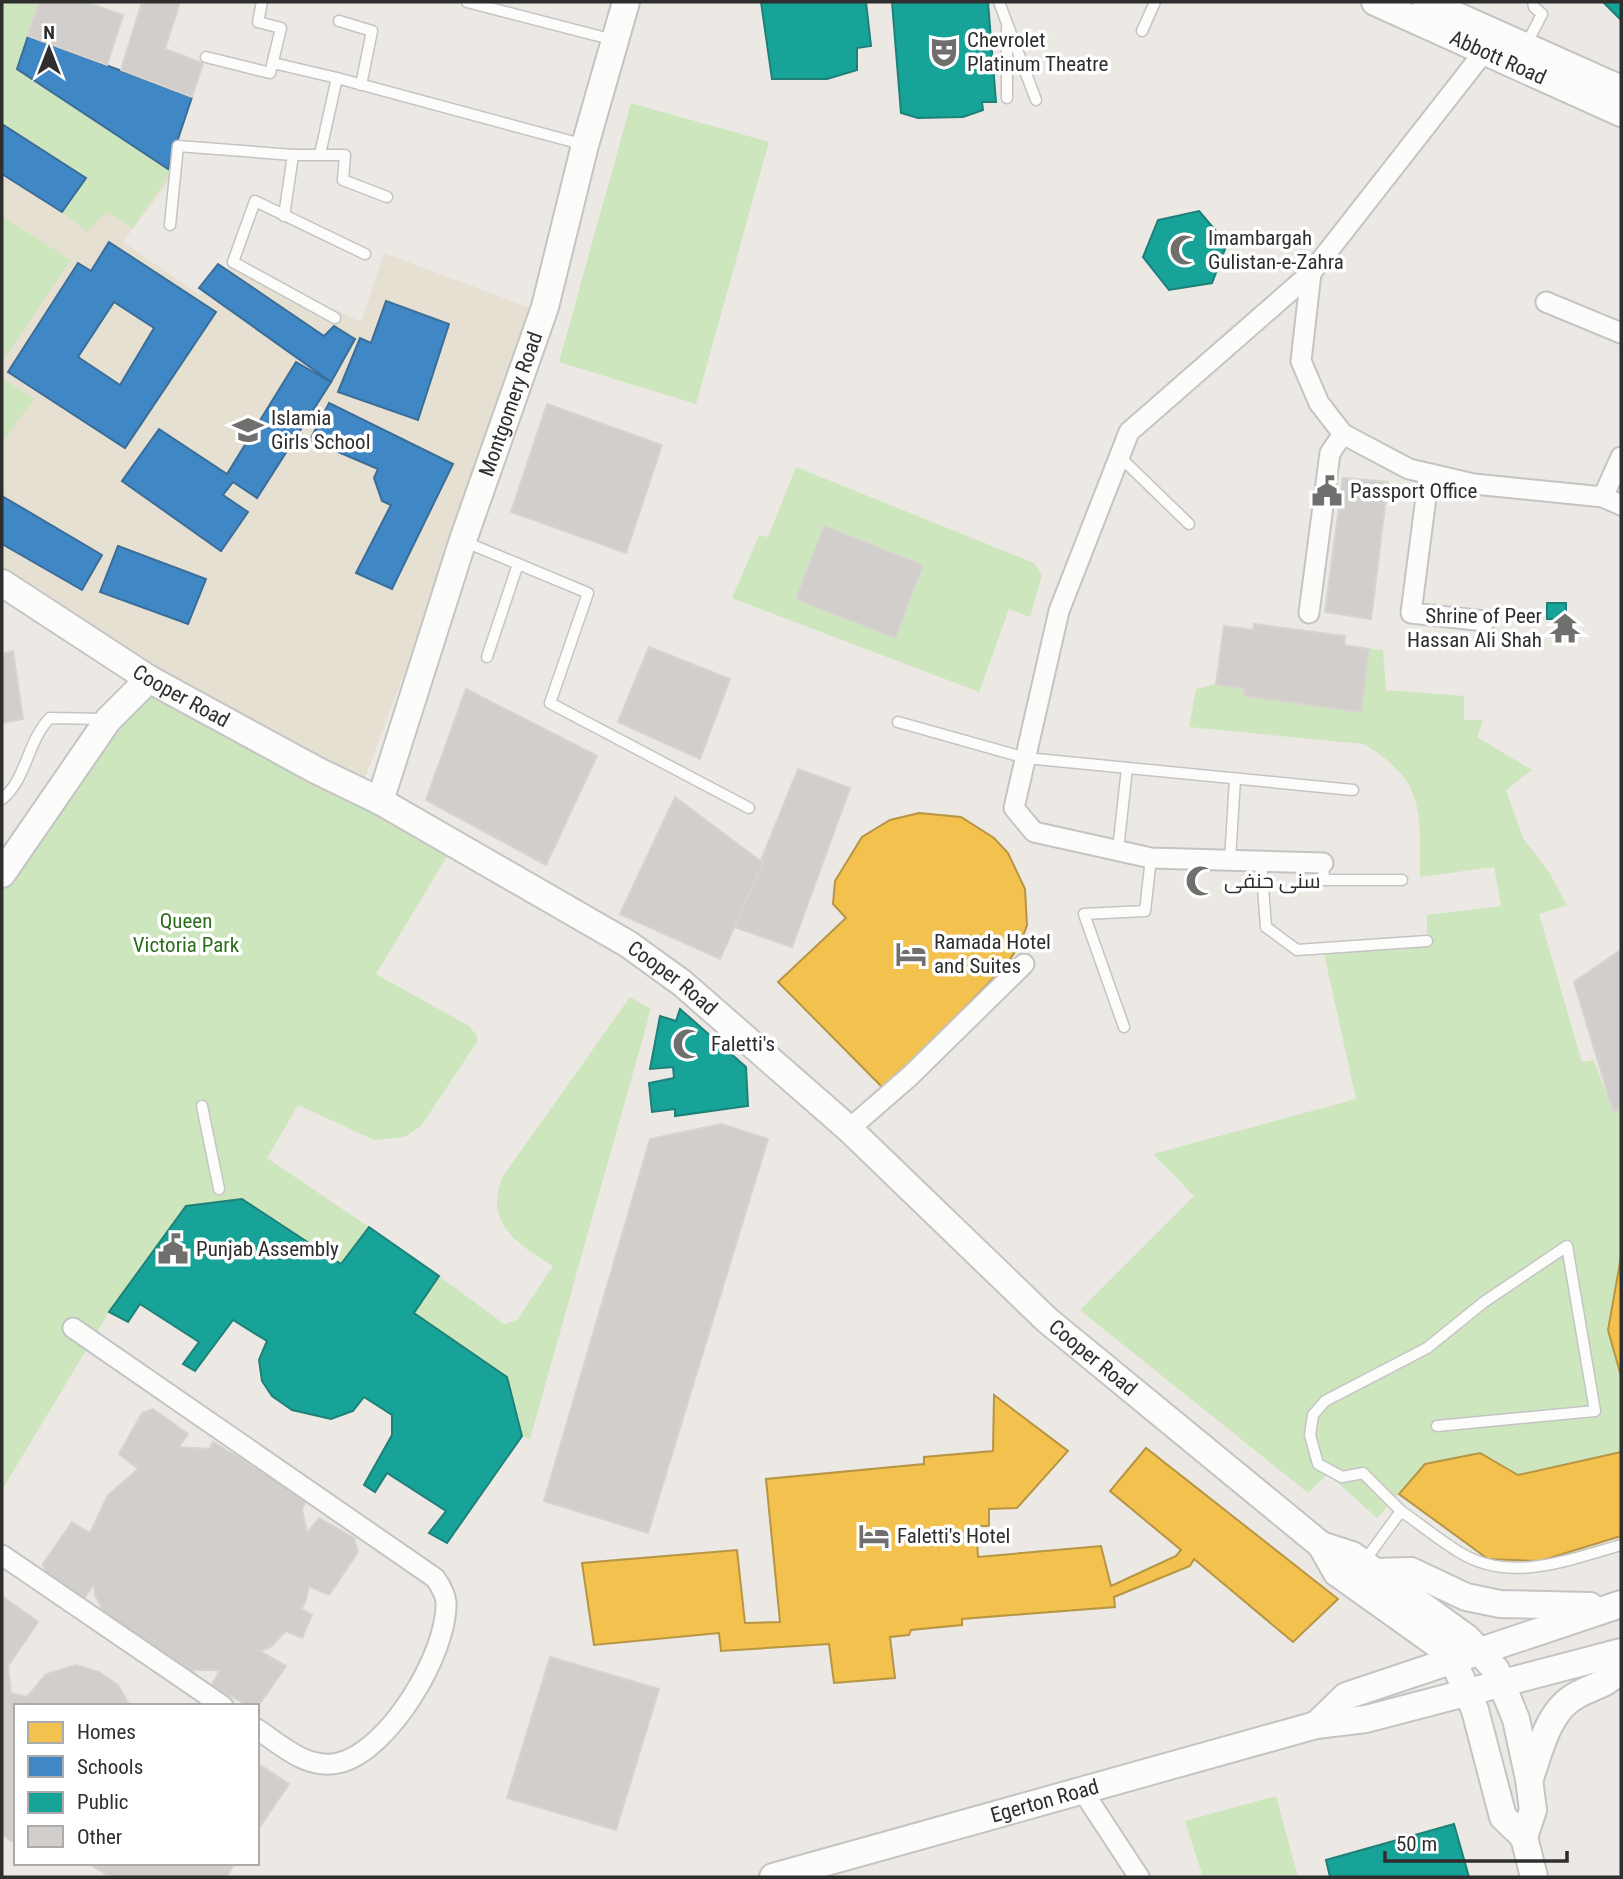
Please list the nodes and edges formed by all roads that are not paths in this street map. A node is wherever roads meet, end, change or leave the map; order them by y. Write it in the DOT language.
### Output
graph roads {
  1 [pos="262,2"];
  2 [pos="467,2"];
  3 [pos="626,2"];
  4 [pos="999,2"];
  5 [pos="1155,2"];
  6 [pos="1376,2"];
  7 [pos="1426,2"];
  8 [pos="1533,2"];
  9 [pos="339,21"];
  10 [pos="1007,21"];
  11 [pos="1142,31"];
  12 [pos="614,40"];
  13 [pos="1491,43"];
  14 [pos="1525,46"];
  15 [pos="206,57"];
  16 [pos="273,63"];
  17 [pos="337,78"];
  18 [pos="360,85"];
  19 [pos="1621,89"];
  20 [pos="1007,98"];
  21 [pos="1036,100"];
  22 [pos="1621,113"];
  23 [pos="585,145"];
  24 [pos="320,154"];
  25 [pos="293,155"];
  26 [pos="387,197"];
  27 [pos="284,216"];
  28 [pos="170,225"];
  29 [pos="365,254"];
  30 [pos="1311,273"];
  31 [pos="1546,302"];
  32 [pos="335,318"];
  33 [pos="1621,333"];
  34 [pos="1343,434"];
  35 [pos="1119,456"];
  36 [pos="1621,457"];
  37 [pos="1429,474"];
  38 [pos="1603,497"];
  39 [pos="1621,505"];
  40 [pos="1189,524"];
  41 [pos="463,540"];
  42 [pos="519,564"];
  43 [pos="2,583"];
  44 [pos="1309,613"];
  45 [pos="1485,621"];
  46 [pos="486,657"];
  47 [pos="117,658"];
  48 [pos="149,679"];
  49 [pos="112,715"];
  50 [pos="898,722"];
  51 [pos="1026,758"];
  52 [pos="1127,768"];
  53 [pos="1235,779"];
  54 [pos="1353,790"];
  55 [pos="2,799"];
  56 [pos="380,801"];
  57 [pos="748,808"];
  58 [pos="1118,850"];
  59 [pos="1151,858"];
  60 [pos="1230,860"];
  61 [pos="1261,861"];
  62 [pos="1323,863"];
  63 [pos="2,874"];
  64 [pos="1402,880"];
  65 [pos="1427,941"];
  66 [pos="1024,964"];
  67 [pos="1124,1027"];
  68 [pos="202,1106"];
  69 [pos="849,1129"];
  70 [pos="219,1189"];
  71 [pos="72,1328"];
  72 [pos="1437,1426"];
  73 [pos="1401,1511"];
  74 [pos="1321,1545"];
  75 [pos="1621,1545"];
  76 [pos="2,1555"];
  77 [pos="1369,1567"];
  78 [pos="1618,1605"];
  79 [pos="1480,1650"];
  80 [pos="1621,1652"];
  81 [pos="1453,1660"];
  82 [pos="1621,1667"];
  83 [pos="1503,1685"];
  84 [pos="1469,1692"];
  85 [pos="220,1704"];
  86 [pos="1316,1725"];
  87 [pos="259,1730"];
  88 [pos="1529,1779"];
  89 [pos="1082,1790"];
  90 [pos="1524,1837"];
  91 [pos="772,1877"];
  92 [pos="1139,1877"];
  93 [pos="1534,1877"];
  1 -- 16 [label="lane"];
  2 -- 12 [label="lane"];
  3 -- 12 [label="main road, Montgomery Road"];
  4 -- 10 [label="lane"];
  5 -- 11 [label="lane"];
  6 -- 13 [label="main road, Abbott Road"];
  7 -- 13 [label="main road, Abbott Road"];
  8 -- 14 [label="lane"];
  9 -- 18 [label="lane"];
  10 -- 20 [label="lane"];
  10 -- 21 [label="lane"];
  12 -- 23 [label="main road, Montgomery Road"];
  13 -- 14 [label="main road, Abbott Road"];
  13 -- 22 [label="main road, Abbott Road"];
  13 -- 30 [label="street"];
  14 -- 19 [label="main road, Abbott Road"];
  15 -- 16 [label="lane"];
  16 -- 17 [label="lane"];
  17 -- 18 [label="lane"];
  17 -- 24 [label="lane"];
  18 -- 23 [label="lane"];
  23 -- 41 [label="main road, Montgomery Road"];
  24 -- 25 [label="lane"];
  24 -- 26 [label="lane"];
  25 -- 27 [label="lane"];
  25 -- 28 [label="lane"];
  27 -- 29 [label="lane"];
  27 -- 32 [label="lane"];
  30 -- 34 [label="street"];
  30 -- 35 [label="street"];
  31 -- 33 [label="street"];
  34 -- 37 [label="street"];
  34 -- 44 [label="street"];
  35 -- 40 [label="lane"];
  35 -- 51 [label="street"];
  36 -- 38 [label="street"];
  37 -- 38 [label="street"];
  37 -- 45 [label="street"];
  38 -- 39 [label="street"];
  41 -- 42 [label="lane"];
  41 -- 56 [label="main road, Montgomery Road"];
  42 -- 46 [label="lane"];
  42 -- 57 [label="lane"];
  43 -- 47 [label="main road, Cooper Road"];
  47 -- 48 [label="main road, Cooper Road"];
  47 -- 49 [label="main road"];
  48 -- 49 [label="main road"];
  48 -- 56 [label="main road, Cooper Road"];
  49 -- 55 [label="lane"];
  49 -- 63 [label="main road"];
  50 -- 51 [label="lane"];
  51 -- 52 [label="lane"];
  51 -- 58 [label="street"];
  52 -- 53 [label="lane"];
  52 -- 58 [label="lane"];
  53 -- 54 [label="lane"];
  53 -- 60 [label="lane"];
  56 -- 69 [label="main road, Cooper Road"];
  58 -- 59 [label="street"];
  59 -- 60 [label="street"];
  59 -- 67 [label="lane"];
  60 -- 61 [label="street"];
  61 -- 62 [label="street"];
  61 -- 65 [label="lane"];
  62 -- 64 [label="lane"];
  66 -- 69 [label="street"];
  68 -- 70 [label="lane"];
  69 -- 74 [label="main road, Cooper Road"];
  71 -- 87 [label="street"];
  72 -- 73 [label="lane"];
  73 -- 75 [label="lane"];
  73 -- 77 [label="lane"];
  74 -- 77 [label="main road, Cooper Road"];
  74 -- 81 [label="main road, Cooper Road"];
  76 -- 85 [label="street"];
  77 -- 78 [label="main road"];
  77 -- 79 [label="main road, Cooper Road"];
  78 -- 79 [label="main road, Egerton Road"];
  79 -- 81 [label="main road, Egerton Road"];
  79 -- 83 [label="main road"];
  80 -- 83 [label="main road, Egerton Road"];
  81 -- 84 [label="main road"];
  81 -- 86 [label="main road, Egerton Road"];
  82 -- 88 [label="main road"];
  83 -- 84 [label="main road, Egerton Road"];
  83 -- 88 [label="main road"];
  84 -- 86 [label="main road, Egerton Road"];
  84 -- 90 [label="main road"];
  86 -- 89 [label="main road, Egerton Road"];
  88 -- 90 [label="main road"];
  89 -- 91 [label="main road, Egerton Road"];
  89 -- 92 [label="street"];
  90 -- 93 [label="main road"];
}
